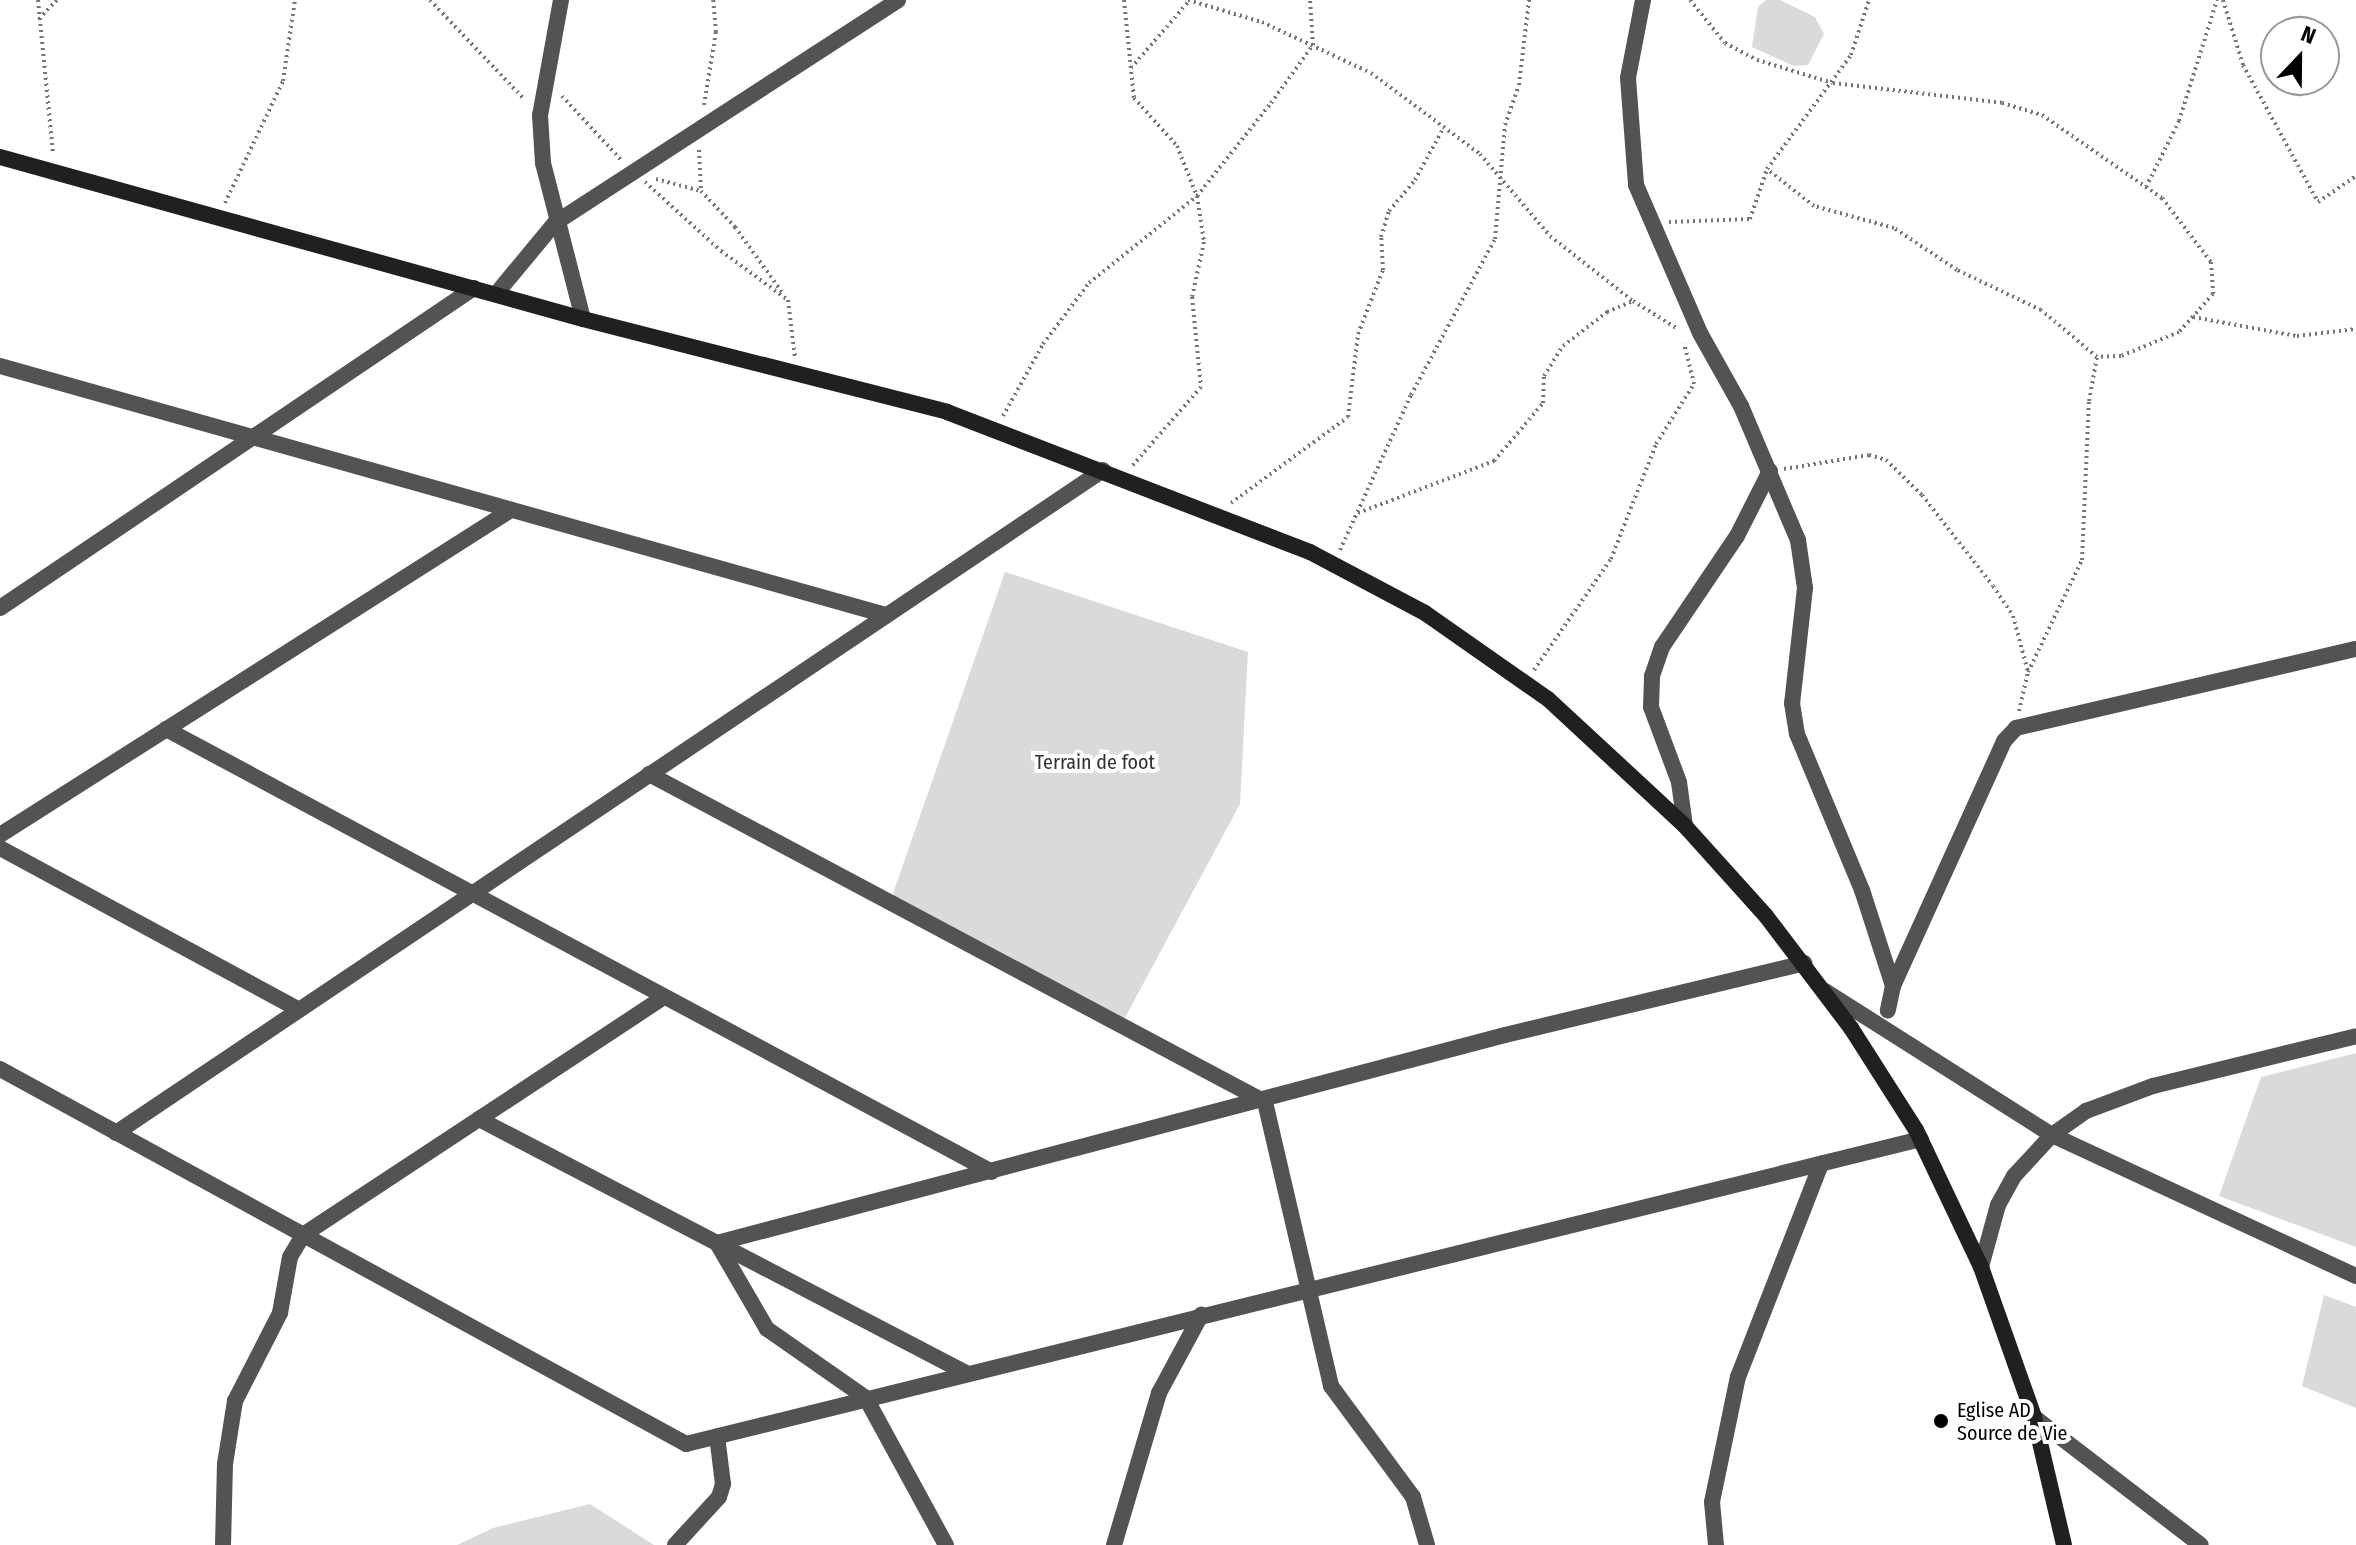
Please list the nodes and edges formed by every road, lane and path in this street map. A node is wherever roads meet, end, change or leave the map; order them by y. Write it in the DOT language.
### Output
graph roads {
  1 [pos="38,0"];
  2 [pos="57,0"];
  3 [pos="295,0"];
  4 [pos="430,0"];
  5 [pos="561,0"];
  6 [pos="713,0"];
  7 [pos="898,0"];
  8 [pos="1124,0"];
  9 [pos="1189,0"];
  10 [pos="1312,0"];
  11 [pos="1529,0"];
  12 [pos="1643,0"];
  13 [pos="1690,0"];
  14 [pos="1869,0"];
  15 [pos="2220,0"];
  16 [pos="39,19"];
  17 [pos="1313,45"];
  18 [pos="1130,69"];
  19 [pos="548,72"];
  20 [pos="1833,83"];
  21 [pos="540,115"];
  22 [pos="1444,127"];
  23 [pos="699,133"];
  24 [pos="0,157"];
  25 [pos="1767,169"];
  26 [pos="55,172"];
  27 [pos="637,174"];
  28 [pos="2356,176"];
  29 [pos="1504,183"];
  30 [pos="2146,187"];
  31 [pos="701,191"];
  32 [pos="1197,196"];
  33 [pos="217,220"];
  34 [pos="1650,222"];
  35 [pos="555,223"];
  36 [pos="474,288"];
  37 [pos="496,294"];
  38 [pos="788,300"];
  39 [pos="1633,301"];
  40 [pos="2192,317"];
  41 [pos="583,319"];
  42 [pos="2356,329"];
  43 [pos="1680,330"];
  44 [pos="1700,333"];
  45 [pos="2097,357"];
  46 [pos="3,370"];
  47 [pos="796,372"];
  48 [pos="996,428"];
  49 [pos="252,439"];
  50 [pos="1103,470"];
  51 [pos="1770,471"];
  52 [pos="1122,477"];
  53 [pos="511,510"];
  54 [pos="1217,514"];
  55 [pos="1356,514"];
  56 [pos="1334,563"];
  57 [pos="0,608"];
  58 [pos="886,615"];
  59 [pos="2356,649"];
  60 [pos="2028,672"];
  61 [pos="1526,681"];
  62 [pos="2016,728"];
  63 [pos="166,729"];
  64 [pos="649,774"];
  65 [pos="1685,826"];
  66 [pos="0,835"];
  67 [pos="0,848"];
  68 [pos="472,894"];
  69 [pos="1804,963"];
  70 [pos="1893,986"];
  71 [pos="1825,991"];
  72 [pos="664,997"];
  73 [pos="299,1010"];
  74 [pos="1888,1010"];
  75 [pos="2356,1036"];
  76 [pos="0,1069"];
  77 [pos="1265,1102"];
  78 [pos="479,1119"];
  79 [pos="116,1133"];
  80 [pos="2052,1135"];
  81 [pos="1921,1139"];
  82 [pos="1821,1164"];
  83 [pos="992,1172"];
  84 [pos="303,1235"];
  85 [pos="717,1243"];
  86 [pos="1981,1267"];
  87 [pos="2356,1276"];
  88 [pos="1310,1289"];
  89 [pos="1201,1315"];
  90 [pos="966,1373"];
  91 [pos="866,1398"];
  92 [pos="2034,1417"];
  93 [pos="717,1436"];
  94 [pos="223,1545"];
  95 [pos="675,1545"];
  96 [pos="946,1545"];
  97 [pos="1114,1545"];
  98 [pos="1427,1545"];
  99 [pos="1716,1545"];
  100 [pos="2064,1545"];
  101 [pos="2201,1545"];
  1 -- 16 [label="path"];
  2 -- 16 [label="path"];
  3 -- 33 [label="path"];
  4 -- 21 [label="path"];
  5 -- 19 [label="street"];
  6 -- 23 [label="path"];
  7 -- 23 [label="street"];
  8 -- 18 [label="path"];
  9 -- 17 [label="path"];
  9 -- 18 [label="path"];
  10 -- 17 [label="path"];
  11 -- 29 [label="path"];
  12 -- 34 [label="street"];
  13 -- 20 [label="path"];
  14 -- 20 [label="path"];
  15 -- 28 [label="path"];
  15 -- 30 [label="path"];
  16 -- 26 [label="path"];
  17 -- 22 [label="path"];
  17 -- 32 [label="path"];
  18 -- 32 [label="path"];
  19 -- 21 [label="street"];
  19 -- 27 [label="path"];
  20 -- 25 [label="path"];
  20 -- 30 [label="path"];
  21 -- 35 [label="street"];
  22 -- 29 [label="path"];
  22 -- 54 [label="path"];
  23 -- 27 [label="street"];
  23 -- 31 [label="path"];
  24 -- 26 [label="main road"];
  25 -- 34 [label="path"];
  25 -- 45 [label="path"];
  26 -- 33 [label="main road"];
  27 -- 31 [label="path"];
  27 -- 35 [label="street"];
  27 -- 38 [label="path"];
  29 -- 39 [label="path"];
  29 -- 55 [label="path"];
  30 -- 40 [label="path"];
  31 -- 38 [label="path"];
  32 -- 48 [label="path"];
  32 -- 52 [label="path"];
  33 -- 36 [label="main road"];
  34 -- 44 [label="street"];
  35 -- 37 [label="street"];
  35 -- 41 [label="street"];
  36 -- 37 [label="main road"];
  36 -- 49 [label="street"];
  37 -- 41 [label="main road"];
  38 -- 47 [label="path"];
  39 -- 43 [label="path"];
  39 -- 55 [label="path"];
  40 -- 42 [label="path"];
  40 -- 45 [label="path"];
  41 -- 47 [label="main road"];
  43 -- 44 [label="path"];
  43 -- 61 [label="path"];
  44 -- 51 [label="street"];
  45 -- 60 [label="path"];
  46 -- 49 [label="street"];
  47 -- 48 [label="main road"];
  48 -- 50 [label="main road"];
  49 -- 53 [label="street"];
  49 -- 57 [label="street"];
  50 -- 52 [label="main road"];
  50 -- 58 [label="street"];
  51 -- 60 [label="path"];
  51 -- 65 [label="street"];
  51 -- 70 [label="street"];
  52 -- 54 [label="main road"];
  53 -- 58 [label="street"];
  53 -- 63 [label="street"];
  54 -- 56 [label="main road"];
  55 -- 56 [label="path"];
  56 -- 61 [label="main road"];
  58 -- 64 [label="street"];
  59 -- 62 [label="street"];
  60 -- 62 [label="path"];
  61 -- 65 [label="main road"];
  62 -- 70 [label="street"];
  63 -- 66 [label="street"];
  63 -- 68 [label="street"];
  64 -- 68 [label="street"];
  64 -- 77 [label="street"];
  65 -- 69 [label="main road"];
  67 -- 73 [label="street"];
  68 -- 72 [label="street"];
  68 -- 73 [label="street"];
  69 -- 71 [label="main road"];
  69 -- 77 [label="street"];
  70 -- 74 [label="street"];
  71 -- 80 [label="street"];
  71 -- 81 [label="main road"];
  72 -- 78 [label="street"];
  72 -- 83 [label="street"];
  73 -- 79 [label="street"];
  75 -- 80 [label="street"];
  76 -- 79 [label="street"];
  77 -- 83 [label="street"];
  77 -- 88 [label="street"];
  78 -- 84 [label="street"];
  78 -- 85 [label="street"];
  79 -- 84 [label="street"];
  80 -- 86 [label="street"];
  80 -- 87 [label="street"];
  81 -- 82 [label="street"];
  81 -- 86 [label="main road"];
  82 -- 88 [label="street"];
  82 -- 99 [label="street"];
  83 -- 85 [label="street"];
  84 -- 93 [label="street"];
  84 -- 94 [label="street"];
  85 -- 90 [label="street"];
  85 -- 91 [label="street"];
  86 -- 92 [label="main road"];
  88 -- 89 [label="street"];
  88 -- 98 [label="street"];
  89 -- 90 [label="street"];
  89 -- 97 [label="street"];
  90 -- 91 [label="street"];
  91 -- 93 [label="street"];
  91 -- 96 [label="street"];
  92 -- 100 [label="main road"];
  92 -- 101 [label="street"];
  93 -- 95 [label="street"];
}
